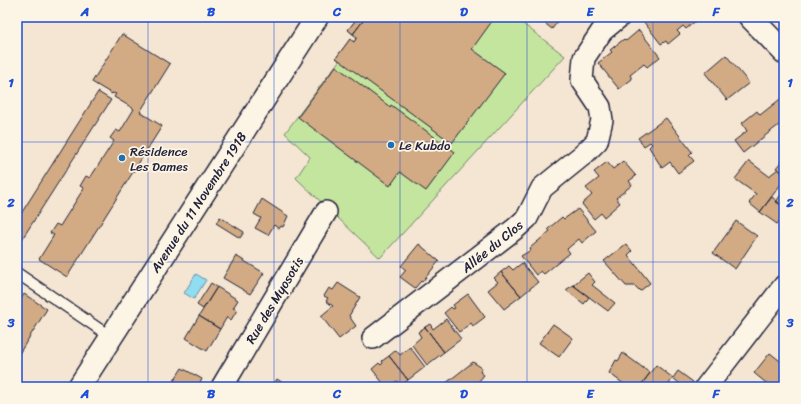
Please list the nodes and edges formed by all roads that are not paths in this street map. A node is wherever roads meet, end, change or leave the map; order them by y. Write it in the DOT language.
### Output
graph roads {
  1 [pos="317,17"];
  2 [pos="619,17"];
  3 [pos="750,17"];
  4 [pos="784,52"];
  5 [pos="326,212"];
  6 [pos="17,273"];
  7 [pos="784,286"];
  8 [pos="111,337"];
  9 [pos="373,338"];
  10 [pos="79,387"];
  11 [pos="222,387"];
  12 [pos="706,387"];
  1 -- 8 [label="street, Avenue du 11 Novembre 1918"];
  2 -- 9 [label="street, Allée du Clos"];
  3 -- 4 [label="street"];
  5 -- 11 [label="street, Rue des Myosotis"];
  6 -- 8 [label="lane"];
  7 -- 12 [label="street"];
  8 -- 10 [label="street, Avenue du 11 Novembre 1918"];
}
